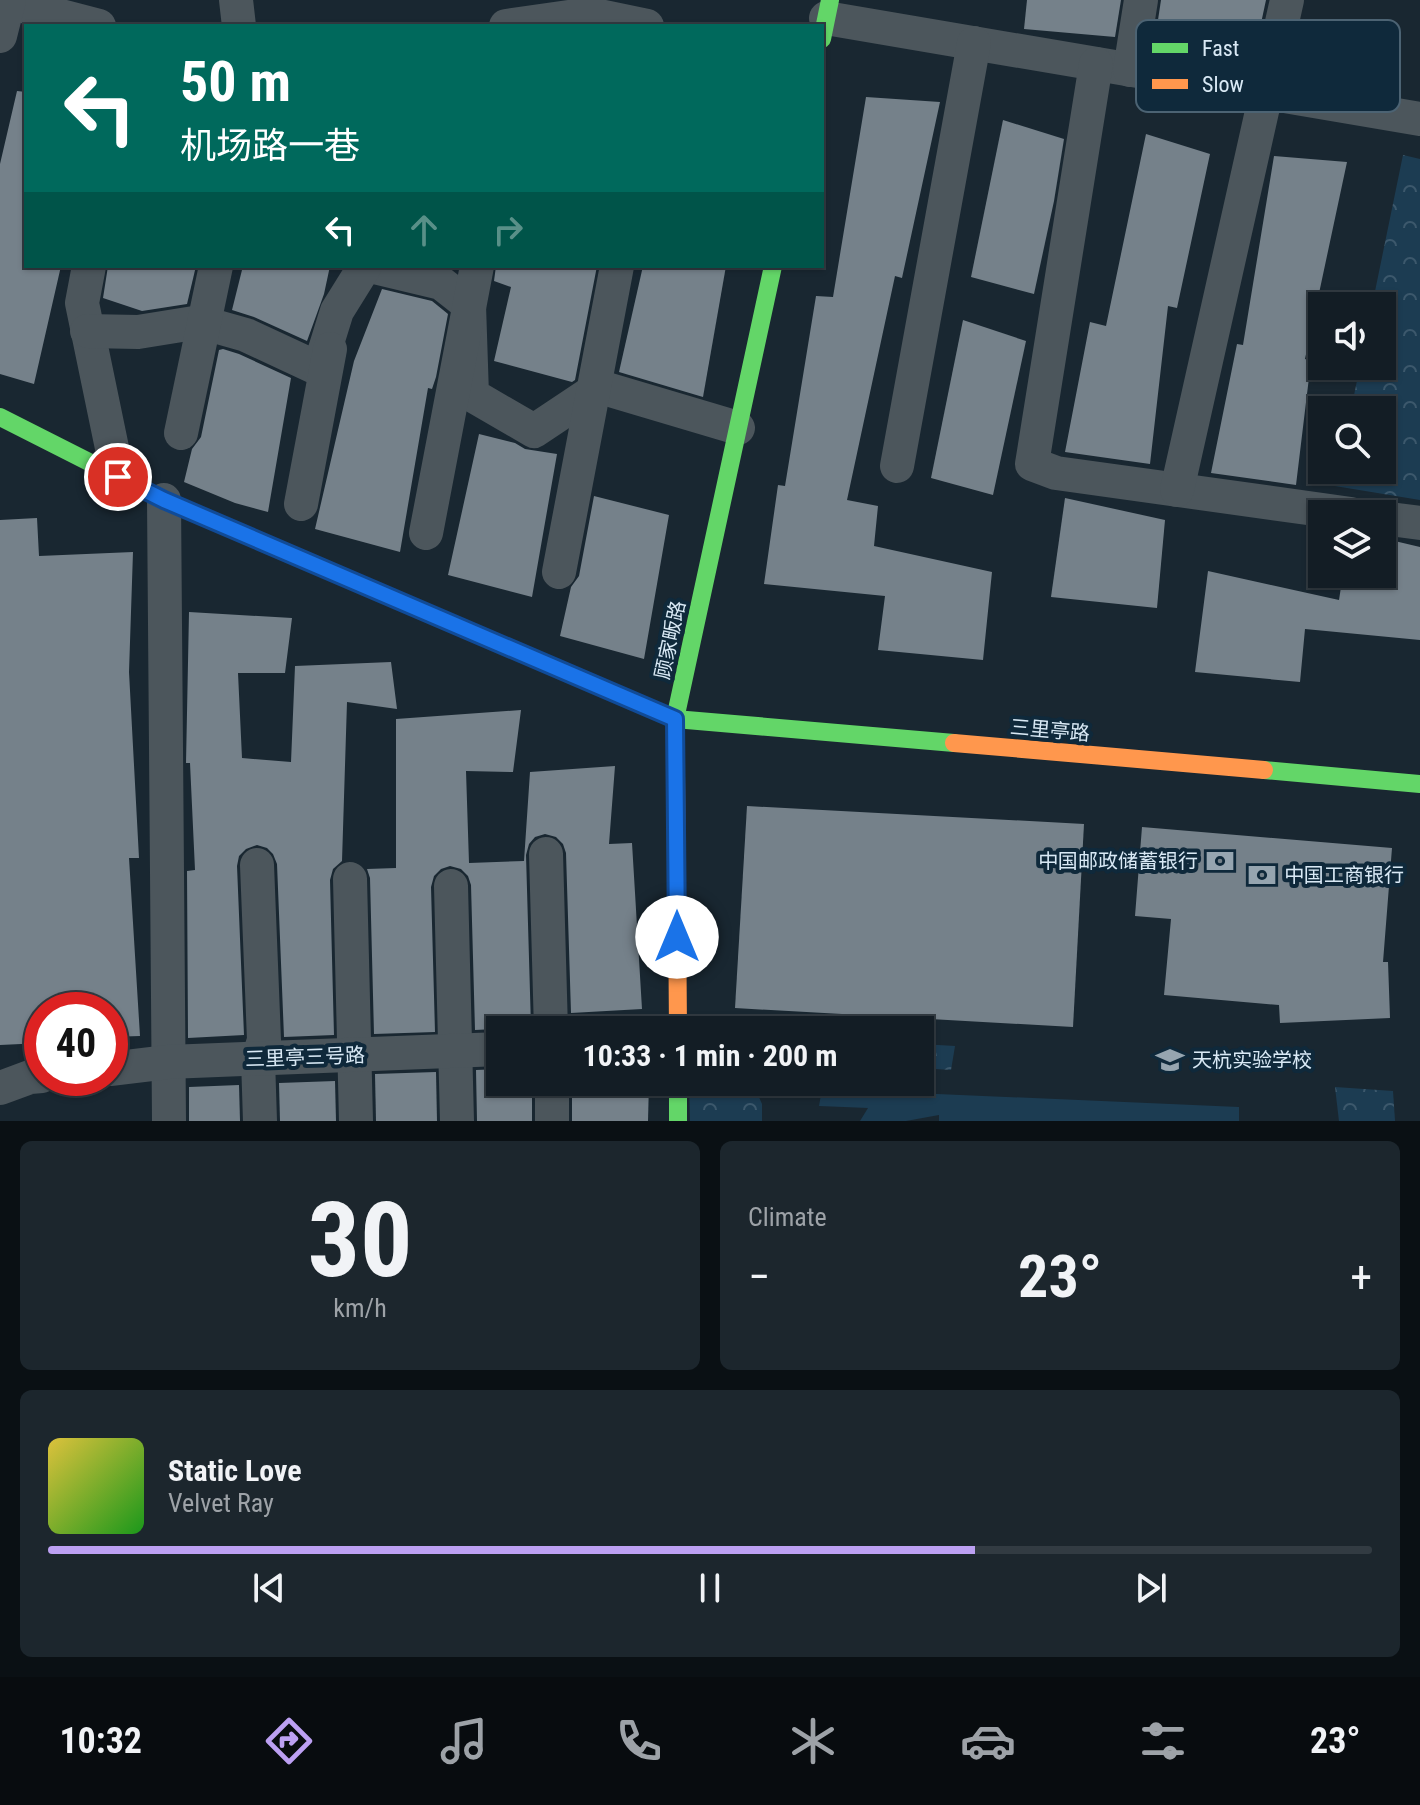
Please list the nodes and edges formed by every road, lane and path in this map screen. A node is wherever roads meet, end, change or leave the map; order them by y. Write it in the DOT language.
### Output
graph roads {
  1 [pos="236,0"];
  2 [pos="1141,0"];
  3 [pos="1287,0"];
  4 [pos="6,1"];
  5 [pos="826,19"];
  6 [pos="1138,20"];
  7 [pos="1283,20"];
  8 [pos="92,24"];
  9 [pos="239,24"];
  10 [pos="520,24"];
  11 [pos="638,24"];
  12 [pos="1136,32"];
  13 [pos="0,36"];
  14 [pos="974,43"];
  15 [pos="1096,64"];
  16 [pos="1130,70"];
  17 [pos="1136,71"];
  18 [pos="1264,112"];
  19 [pos="1379,112"];
  20 [pos="1420,119"];
  21 [pos="89,268"];
  22 [pos="216,268"];
  23 [pos="346,268"];
  24 [pos="366,268"];
  25 [pos="376,268"];
  26 [pos="477,268"];
  27 [pos="617,268"];
  28 [pos="773,268"];
  29 [pos="469,305"];
  30 [pos="337,311"];
  31 [pos="205,323"];
  32 [pos="87,331"];
  33 [pos="593,391"];
  34 [pos="0,417"];
  35 [pos="738,428"];
  36 [pos="181,433"];
  37 [pos="897,466"];
  38 [pos="118,477"];
  39 [pos="1177,490"];
  40 [pos="164,500"];
  41 [pos="301,504"];
  42 [pos="1308,508"];
  43 [pos="1396,520"];
  44 [pos="1420,523"];
  45 [pos="426,533"];
  46 [pos="559,572"];
  47 [pos="675,719"];
  48 [pos="1420,784"];
  49 [pos="546,854"];
  50 [pos="257,865"];
  51 [pos="350,879"];
  52 [pos="451,886"];
  53 [pos="551,1016"];
  54 [pos="678,1016"];
  55 [pos="486,1050"];
  56 [pos="456,1051"];
  57 [pos="355,1055"];
  58 [pos="258,1059"];
  59 [pos="168,1062"];
  60 [pos="128,1067"];
  61 [pos="24,1079"];
  62 [pos="0,1088"];
  63 [pos="552,1096"];
  64 [pos="678,1096"];
  65 [pos="169,1121"];
  66 [pos="260,1121"];
  67 [pos="356,1121"];
  68 [pos="457,1121"];
  69 [pos="552,1121"];
  70 [pos="678,1121"];
  1 -- 9 [label="street"];
  2 -- 6 [label="street"];
  3 -- 7 [label="street"];
  4 -- 8 [label="street"];
  4 -- 13 [label="street"];
  5 -- 14 [label="street"];
  10 -- 11 [label="street"];
  12 -- 16 [label="street"];
  14 -- 15 [label="street"];
  14 -- 37 [label="street"];
  15 -- 16 [label="street"];
  15 -- 39 [label="street"];
  16 -- 17 [label="street"];
  18 -- 39 [label="street"];
  19 -- 20 [label="street"];
  21 -- 32 [label="street"];
  22 -- 31 [label="street"];
  23 -- 30 [label="street"];
  24 -- 30 [label="street"];
  25 -- 29 [label="street"];
  26 -- 29 [label="street"];
  27 -- 33 [label="street"];
  28 -- 35 [label="street, 顾家畈路"];
  29 -- 33 [label="street"];
  29 -- 45 [label="street"];
  30 -- 31 [label="street"];
  30 -- 41 [label="street"];
  31 -- 32 [label="street"];
  31 -- 36 [label="street"];
  32 -- 38 [label="street"];
  33 -- 35 [label="street"];
  33 -- 46 [label="street"];
  34 -- 38 [label="street, 三里亭路"];
  35 -- 47 [label="street, 顾家畈路"];
  38 -- 40 [label="street, 三里亭路"];
  39 -- 42 [label="street"];
  40 -- 47 [label="street, 三里亭路"];
  40 -- 59 [label="street"];
  43 -- 44 [label="street"];
  47 -- 48 [label="street, 三里亭路"];
  47 -- 54 [label="street, 顾家畈路"];
  49 -- 53 [label="street"];
  50 -- 58 [label="street"];
  51 -- 57 [label="street"];
  52 -- 56 [label="street"];
  55 -- 56 [label="street, 三里亭三号路"];
  56 -- 57 [label="street, 三里亭三号路"];
  56 -- 68 [label="street"];
  57 -- 58 [label="street, 三里亭三号路"];
  57 -- 67 [label="street"];
  58 -- 59 [label="street, 三里亭三号路"];
  58 -- 66 [label="street"];
  59 -- 60 [label="street, 三里亭三号路"];
  59 -- 65 [label="street"];
  61 -- 62 [label="street"];
  63 -- 69 [label="street"];
  64 -- 70 [label="street"];
}
